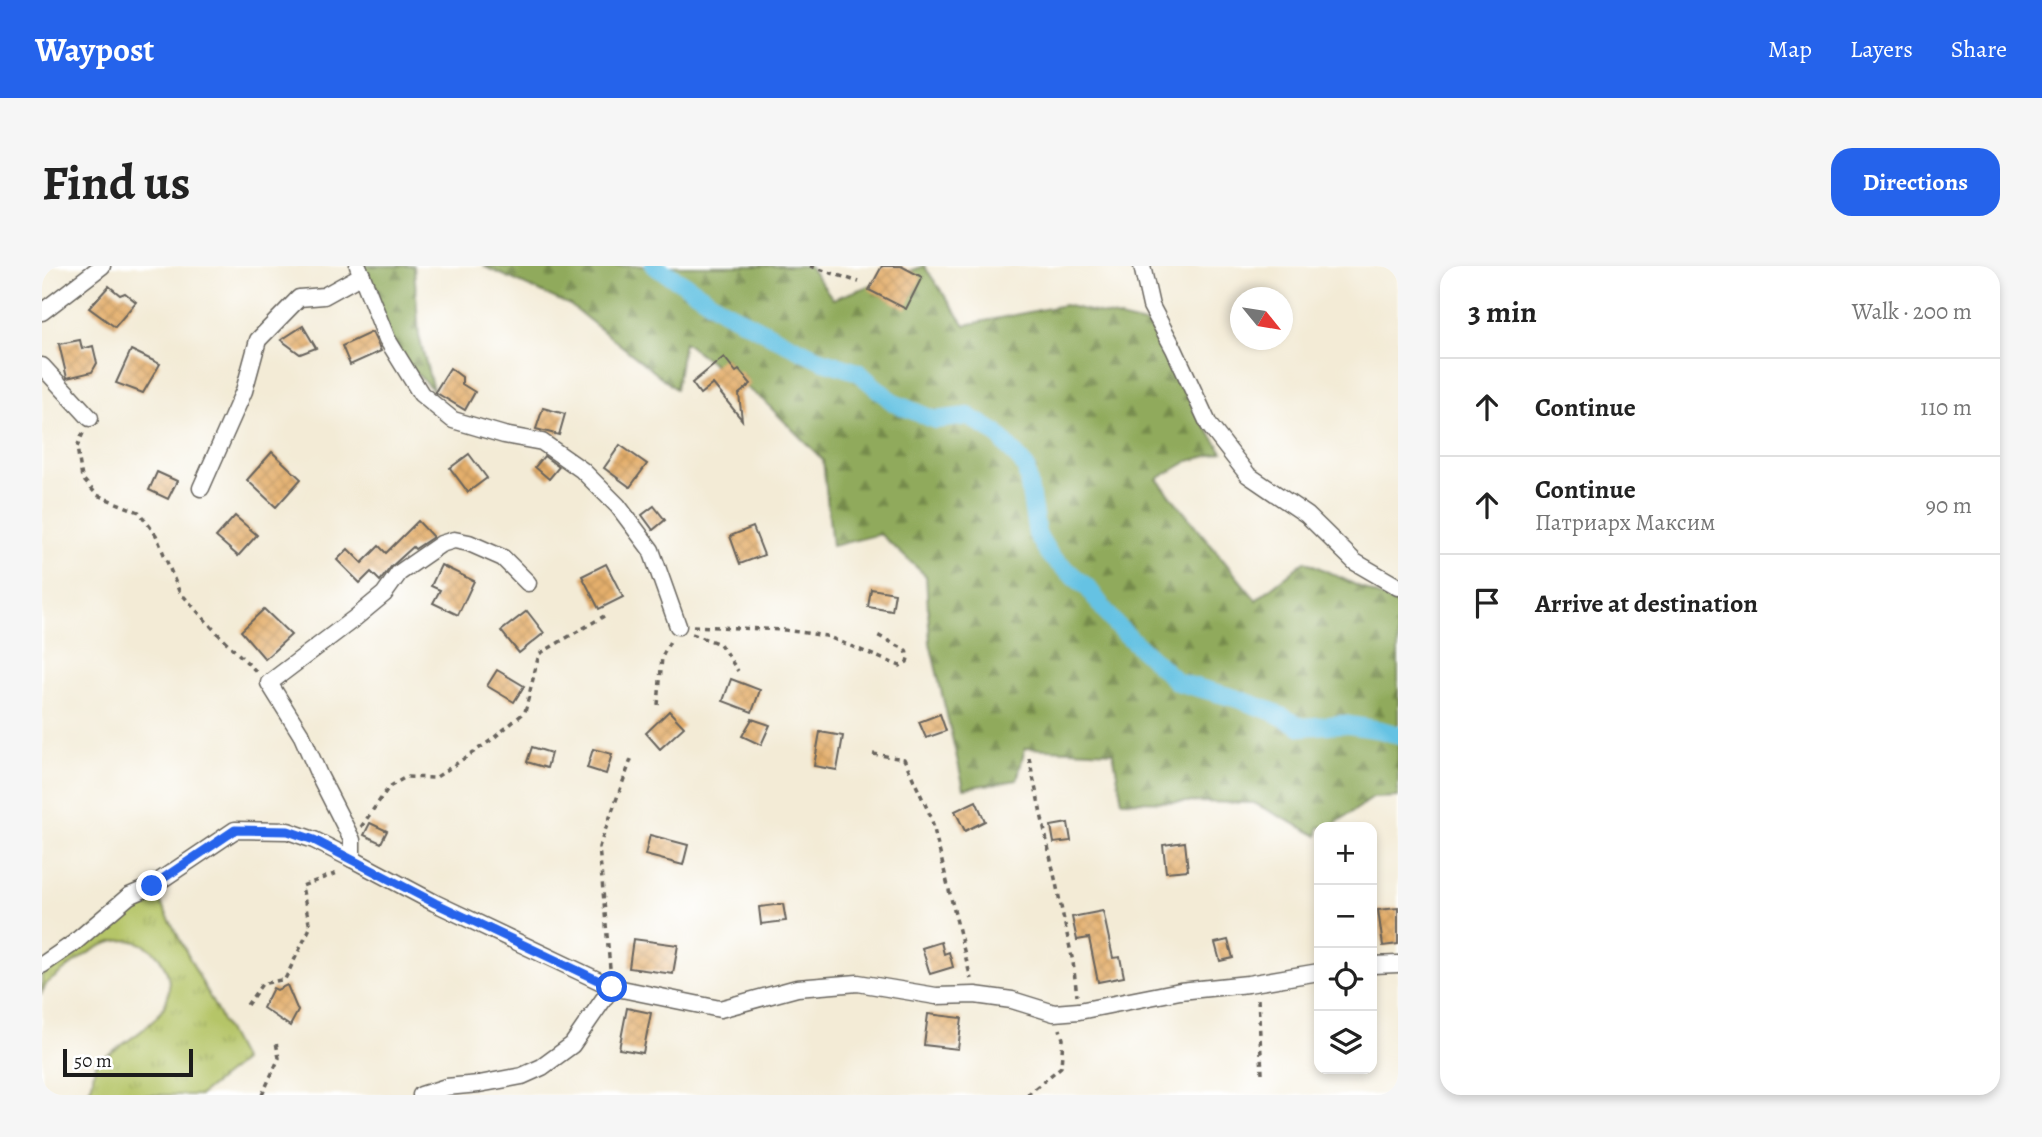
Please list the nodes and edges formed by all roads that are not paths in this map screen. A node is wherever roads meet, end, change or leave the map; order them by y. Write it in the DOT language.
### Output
graph roads {
  1 [pos="102,266"];
  2 [pos="1142,266"];
  3 [pos="360,271"];
  4 [pos="42,312"];
  5 [pos="42,366"];
  6 [pos="90,418"];
  7 [pos="201,488"];
  8 [pos="528,583"];
  9 [pos="1398,587"];
  10 [pos="677,626"];
  11 [pos="352,859"];
  12 [pos="1398,964"];
  13 [pos="42,965"];
  14 [pos="1377,965"];
  15 [pos="1314,973"];
  16 [pos="612,987"];
  17 [pos="421,1095"];
  1 -- 4 [label="street"];
  2 -- 9 [label="street"];
  3 -- 7 [label="street"];
  3 -- 10 [label="street"];
  5 -- 6 [label="street"];
  8 -- 11 [label="street"];
  11 -- 13 [label="street"];
  11 -- 16 [label="street"];
  12 -- 14 [label="street"];
  15 -- 16 [label="street"];
  16 -- 17 [label="street"];
}
